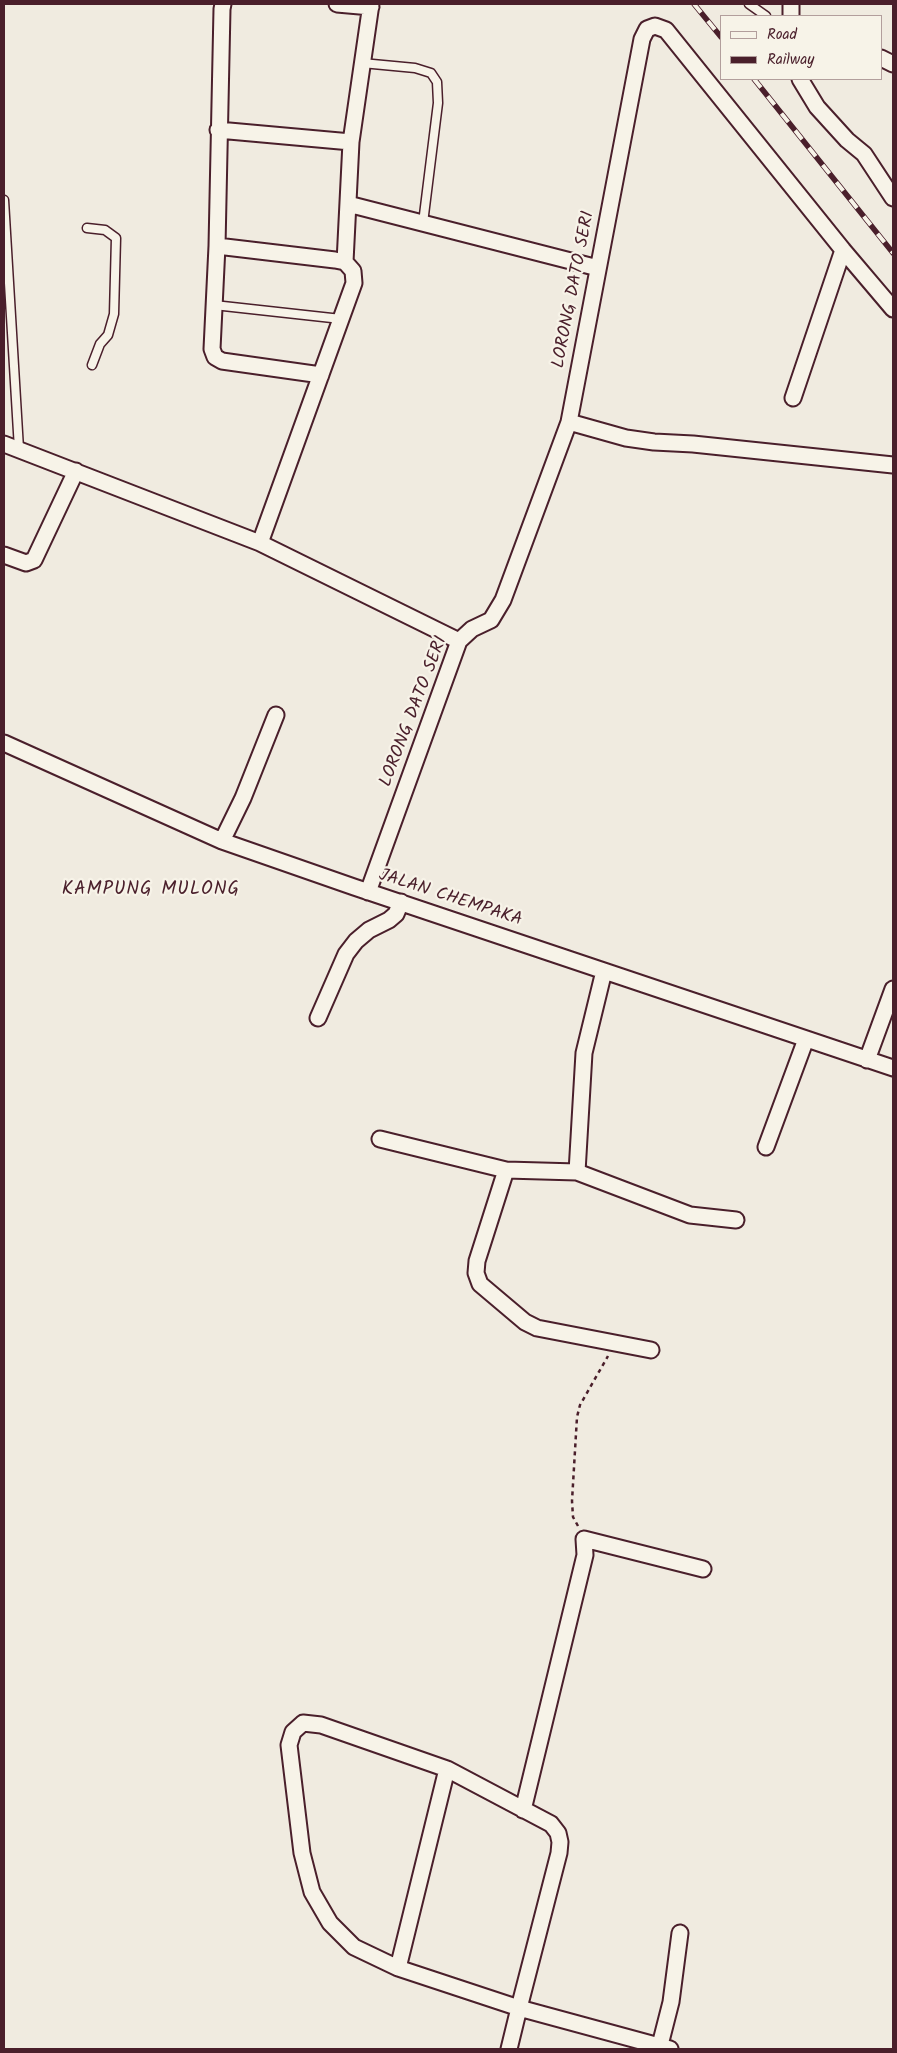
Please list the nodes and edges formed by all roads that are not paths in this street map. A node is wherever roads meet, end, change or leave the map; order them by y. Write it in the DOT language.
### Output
graph roads {
  1 [pos="223,4"];
  2 [pos="337,4"];
  3 [pos="749,4"];
  4 [pos="371,6"];
  5 [pos="765,15"];
  6 [pos="362,64"];
  7 [pos="801,80"];
  8 [pos="218,130"];
  9 [pos="351,142"];
  10 [pos="893,198"];
  11 [pos="4,200"];
  12 [pos="348,204"];
  13 [pos="423,223"];
  14 [pos="87,228"];
  15 [pos="217,246"];
  16 [pos="843,250"];
  17 [pos="345,262"];
  18 [pos="598,268"];
  19 [pos="214,304"];
  20 [pos="893,309"];
  21 [pos="341,319"];
  22 [pos="92,365"];
  23 [pos="321,375"];
  24 [pos="793,398"];
  25 [pos="570,422"];
  26 [pos="4,444"];
  27 [pos="19,449"];
  28 [pos="893,465"];
  29 [pos="76,471"];
  30 [pos="260,543"];
  31 [pos="4,555"];
  32 [pos="459,641"];
  33 [pos="276,715"];
  34 [pos="4,743"];
  35 [pos="222,841"];
  36 [pos="368,892"];
  37 [pos="401,902"];
  38 [pos="604,971"];
  39 [pos="893,989"];
  40 [pos="318,1018"];
  41 [pos="806,1039"];
  42 [pos="867,1060"];
  43 [pos="893,1068"];
  44 [pos="380,1139"];
  45 [pos="766,1148"];
  46 [pos="506,1170"];
  47 [pos="577,1172"];
  48 [pos="736,1220"];
  49 [pos="651,1350"];
  50 [pos="703,1569"];
  51 [pos="447,1769"];
  52 [pos="523,1810"];
  53 [pos="680,1933"];
  54 [pos="398,1968"];
  55 [pos="519,2008"];
  56 [pos="663,2048"];
  57 [pos="509,2049"];
  1 -- 8 [label="street"];
  2 -- 4 [label="street"];
  3 -- 5 [label="lane"];
  4 -- 6 [label="street"];
  6 -- 9 [label="street"];
  6 -- 13 [label="lane"];
  7 -- 10 [label="street"];
  8 -- 9 [label="street"];
  8 -- 15 [label="street"];
  9 -- 12 [label="street"];
  11 -- 27 [label="lane"];
  12 -- 13 [label="street"];
  12 -- 17 [label="street"];
  13 -- 18 [label="street"];
  14 -- 22 [label="lane"];
  15 -- 17 [label="street"];
  15 -- 19 [label="street"];
  16 -- 18 [label="street, LORONG DATO SERI"];
  16 -- 20 [label="street, LORONG DATO SERI"];
  16 -- 24 [label="street"];
  17 -- 21 [label="street"];
  18 -- 25 [label="street, LORONG DATO SERI"];
  19 -- 21 [label="lane"];
  19 -- 23 [label="street"];
  21 -- 23 [label="street"];
  23 -- 30 [label="street"];
  25 -- 28 [label="street"];
  25 -- 32 [label="street, LORONG DATO SERI"];
  26 -- 27 [label="street"];
  27 -- 29 [label="street"];
  29 -- 30 [label="street"];
  29 -- 31 [label="street"];
  30 -- 32 [label="street"];
  32 -- 36 [label="street, LORONG DATO SERI"];
  33 -- 35 [label="street"];
  34 -- 35 [label="street, JALAN CHEMPAKA"];
  35 -- 36 [label="street, JALAN CHEMPAKA"];
  36 -- 37 [label="street, JALAN CHEMPAKA"];
  37 -- 38 [label="street, JALAN CHEMPAKA"];
  37 -- 40 [label="street"];
  38 -- 41 [label="street, JALAN CHEMPAKA"];
  38 -- 47 [label="street"];
  39 -- 42 [label="street"];
  41 -- 42 [label="street, JALAN CHEMPAKA"];
  41 -- 45 [label="street"];
  42 -- 43 [label="street, JALAN CHEMPAKA"];
  44 -- 46 [label="street"];
  46 -- 47 [label="street"];
  46 -- 49 [label="street"];
  47 -- 48 [label="street"];
  50 -- 52 [label="street"];
  51 -- 52 [label="street"];
  51 -- 54 [label="street"];
  51 -- 54 [label="street"];
  52 -- 55 [label="street"];
  53 -- 56 [label="street"];
  54 -- 55 [label="street"];
  55 -- 56 [label="street"];
  55 -- 57 [label="street"];
}
